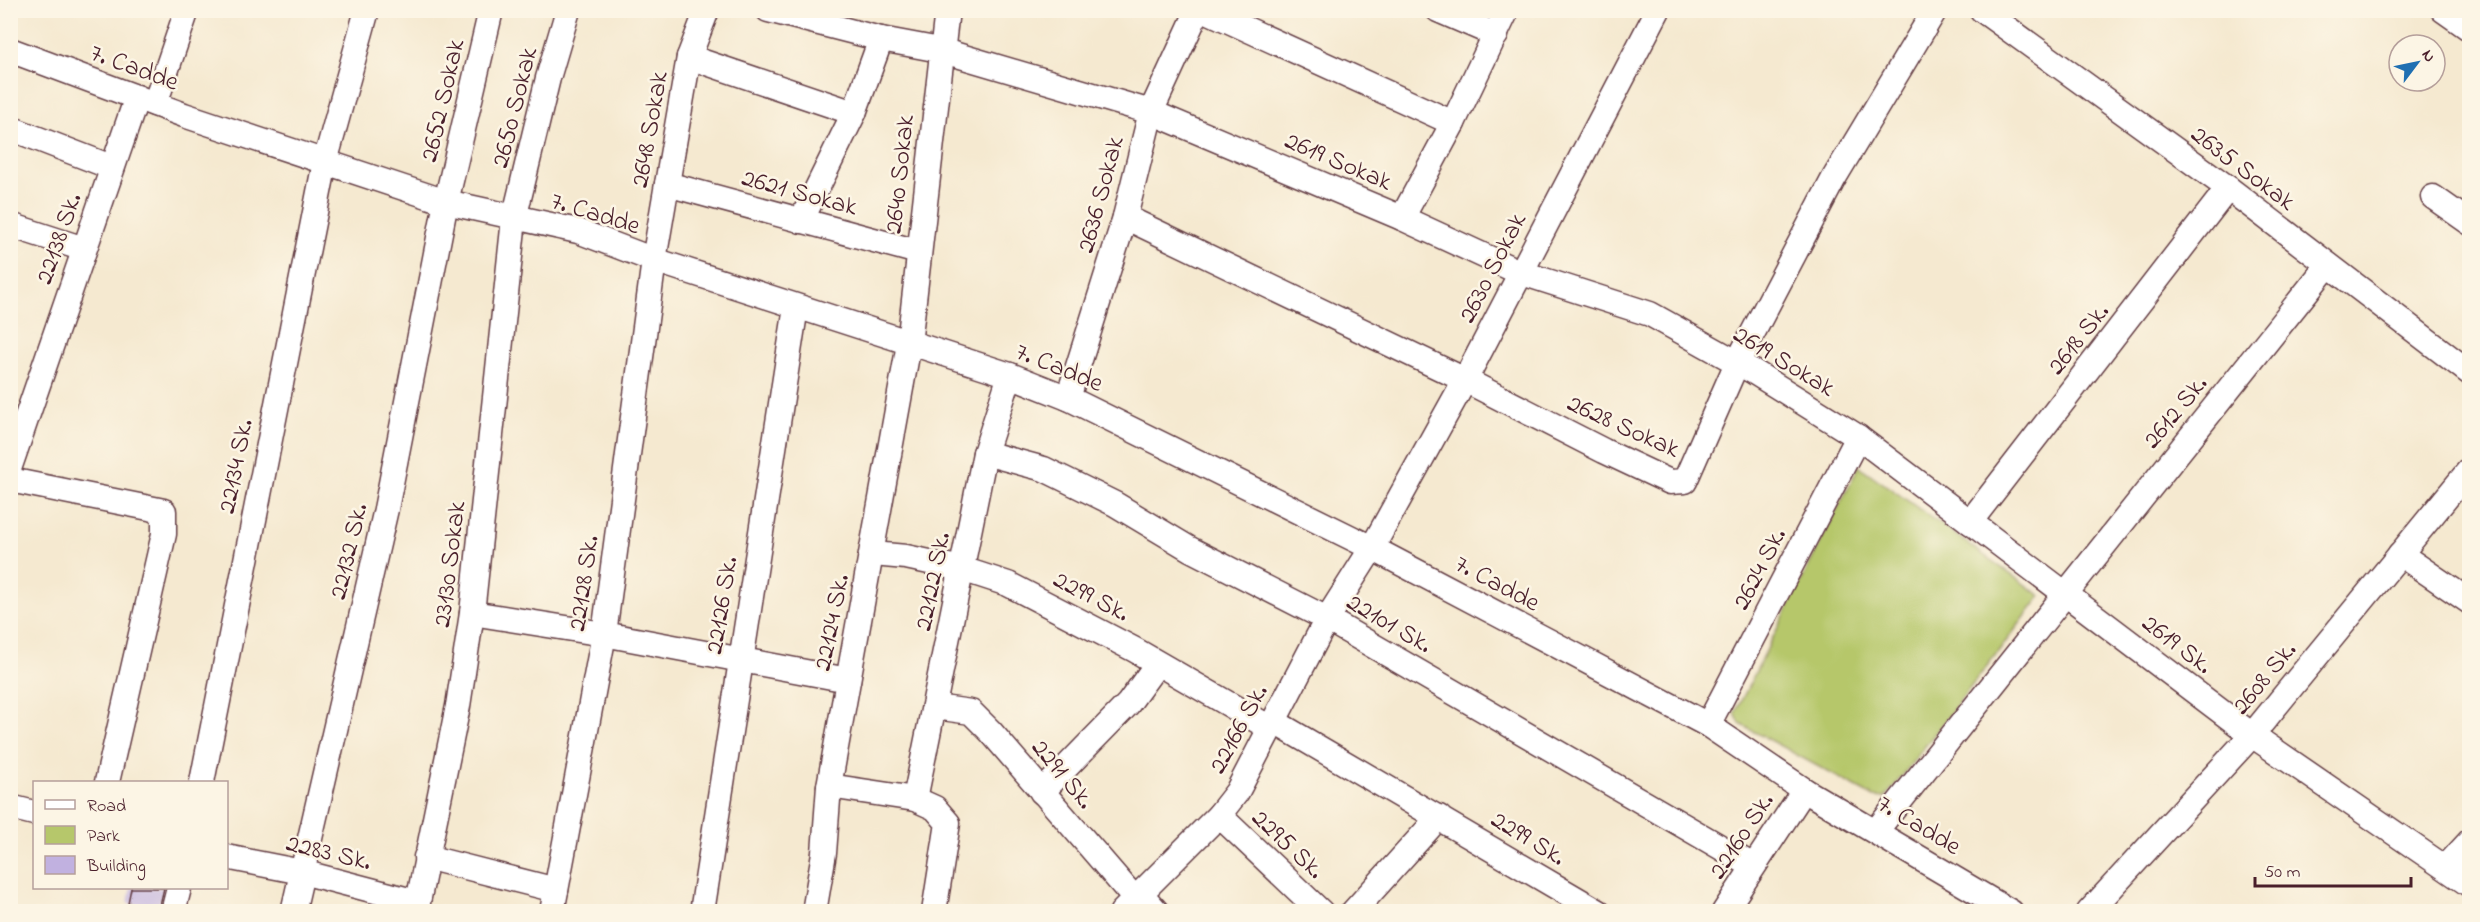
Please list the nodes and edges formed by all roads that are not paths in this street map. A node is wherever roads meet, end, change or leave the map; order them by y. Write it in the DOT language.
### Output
graph roads {
  1 [pos="187,10"];
  2 [pos="367,10"];
  3 [pos="491,10"];
  4 [pos="568,10"];
  5 [pos="707,10"];
  6 [pos="768,10"];
  7 [pos="947,10"];
  8 [pos="1198,10"];
  9 [pos="1205,10"];
  10 [pos="1438,10"];
  11 [pos="1507,10"];
  12 [pos="1658,10"];
  13 [pos="1935,10"];
  14 [pos="1982,10"];
  15 [pos="2444,10"];
  16 [pos="837,19"];
  17 [pos="2469,29"];
  18 [pos="1496,35"];
  19 [pos="881,39"];
  20 [pos="10,50"];
  21 [pos="940,50"];
  22 [pos="689,57"];
  23 [pos="146,101"];
  24 [pos="1151,112"];
  25 [pos="854,113"];
  26 [pos="1453,123"];
  27 [pos="10,128"];
  28 [pos="325,162"];
  29 [pos="111,167"];
  30 [pos="667,184"];
  31 [pos="2228,188"];
  32 [pos="2433,197"];
  33 [pos="446,202"];
  34 [pos="1125,217"];
  35 [pos="1402,218"];
  36 [pos="514,219"];
  37 [pos="801,221"];
  38 [pos="2469,223"];
  39 [pos="10,225"];
  40 [pos="84,249"];
  41 [pos="918,252"];
  42 [pos="654,260"];
  43 [pos="2328,265"];
  44 [pos="1519,272"];
  45 [pos="796,307"];
  46 [pos="909,344"];
  47 [pos="1737,363"];
  48 [pos="2469,373"];
  49 [pos="1010,375"];
  50 [pos="1465,380"];
  51 [pos="1068,398"];
  52 [pos="1858,437"];
  53 [pos="985,453"];
  54 [pos="10,466"];
  55 [pos="2469,469"];
  56 [pos="10,480"];
  57 [pos="1970,522"];
  58 [pos="1372,548"];
  59 [pos="873,554"];
  60 [pos="2400,554"];
  61 [pos="962,569"];
  62 [pos="2065,592"];
  63 [pos="2469,602"];
  64 [pos="472,613"];
  65 [pos="1327,619"];
  66 [pos="603,634"];
  67 [pos="741,659"];
  68 [pos="1157,664"];
  69 [pos="848,681"];
  70 [pos="935,707"];
  71 [pos="1271,725"];
  72 [pos="1708,725"];
  73 [pos="2252,735"];
  74 [pos="107,781"];
  75 [pos="202,781"];
  76 [pos="829,786"];
  77 [pos="1804,790"];
  78 [pos="1042,792"];
  79 [pos="915,799"];
  80 [pos="10,807"];
  81 [pos="33,813"];
  82 [pos="1219,815"];
  83 [pos="1439,817"];
  84 [pos="1876,831"];
  85 [pos="2469,841"];
  86 [pos="228,857"];
  87 [pos="426,857"];
  88 [pos="1753,866"];
  89 [pos="2446,867"];
  90 [pos="302,872"];
  91 [pos="2469,885"];
  92 [pos="179,889"];
  93 [pos="554,901"];
  94 [pos="1132,902"];
  95 [pos="416,907"];
  96 [pos="173,912"];
  97 [pos="293,912"];
  98 [pos="702,912"];
  99 [pos="814,912"];
  100 [pos="934,912"];
  101 [pos="1157,912"];
  102 [pos="1321,912"];
  103 [pos="1353,912"];
  104 [pos="1599,912"];
  105 [pos="1724,912"];
  106 [pos="2011,912"];
  107 [pos="2089,912"];
  1 -- 23 [label="street, 22138 Sk."];
  2 -- 28 [label="street, 22134 Sk."];
  3 -- 33 [label="street, 2652 Sokak"];
  4 -- 36 [label="street, 2650 Sokak"];
  5 -- 22 [label="street, 2648 Sokak"];
  6 -- 16 [label="street, 2619 Sokak"];
  7 -- 21 [label="street, 2640 Sokak"];
  8 -- 24 [label="street, 2636 Sokak"];
  9 -- 26 [label="street"];
  10 -- 18 [label="street"];
  11 -- 18 [label="street"];
  12 -- 44 [label="street, 2630 Sokak"];
  13 -- 47 [label="street, 2628 Sokak"];
  14 -- 31 [label="street, 2635 Sokak"];
  15 -- 17 [label="street"];
  16 -- 19 [label="street, 2619 Sokak"];
  18 -- 26 [label="street"];
  19 -- 21 [label="street, 2619 Sokak"];
  19 -- 25 [label="street"];
  20 -- 23 [label="street, 7. Cadde"];
  21 -- 24 [label="street, 2619 Sokak"];
  21 -- 41 [label="street, 2640 Sokak"];
  22 -- 25 [label="street"];
  22 -- 30 [label="street, 2648 Sokak"];
  23 -- 28 [label="street, 7. Cadde"];
  23 -- 29 [label="street, 22138 Sk."];
  24 -- 34 [label="street, 2636 Sokak"];
  24 -- 35 [label="street, 2619 Sokak"];
  25 -- 37 [label="street"];
  26 -- 35 [label="street"];
  27 -- 29 [label="street"];
  28 -- 33 [label="street, 7. Cadde"];
  28 -- 75 [label="street, 22134 Sk."];
  29 -- 40 [label="street, 22138 Sk."];
  30 -- 37 [label="street, 2621 Sokak"];
  30 -- 42 [label="street, 2648 Sokak"];
  31 -- 43 [label="street, 2635 Sokak"];
  31 -- 57 [label="street, 2618 Sk."];
  32 -- 38 [label="street"];
  33 -- 36 [label="street, 7. Cadde"];
  33 -- 90 [label="street, 22132 Sk."];
  34 -- 50 [label="street, 2628 Sokak"];
  34 -- 51 [label="street, 2636 Sokak"];
  35 -- 44 [label="street, 2619 Sokak"];
  36 -- 42 [label="street, 7. Cadde"];
  36 -- 64 [label="street, 23130 Sokak"];
  37 -- 41 [label="street, 2621 Sokak"];
  39 -- 40 [label="street"];
  40 -- 54 [label="street, 22138 Sk."];
  41 -- 46 [label="street, 2640 Sokak"];
  42 -- 45 [label="street, 7. Cadde"];
  42 -- 66 [label="street, 22128 Sk."];
  43 -- 48 [label="street, 2635 Sokak"];
  43 -- 62 [label="street, 2612 Sk."];
  44 -- 47 [label="street, 2619 Sokak"];
  44 -- 50 [label="street, 2630 Sokak"];
  45 -- 46 [label="street, 7. Cadde"];
  45 -- 67 [label="street, 22126 Sk."];
  46 -- 49 [label="street, 7. Cadde"];
  46 -- 59 [label="street, 22124 Sk."];
  47 -- 50 [label="street, 2628 Sokak"];
  47 -- 52 [label="street, 2619 Sokak"];
  49 -- 51 [label="street, 7. Cadde"];
  49 -- 53 [label="street, 22122 Sk."];
  50 -- 58 [label="street, 2630 Sokak"];
  51 -- 58 [label="street, 7. Cadde"];
  52 -- 57 [label="street, 2619 Sk."];
  52 -- 72 [label="street, 2624 Sk."];
  53 -- 61 [label="street, 22122 Sk."];
  53 -- 65 [label="street, 22101 Sk."];
  55 -- 60 [label="street, 2608 Sk."];
  56 -- 74 [label="street"];
  57 -- 62 [label="street, 2619 Sk."];
  58 -- 65 [label="street, 22166 Sk."];
  58 -- 72 [label="street, 7. Cadde"];
  59 -- 61 [label="street, 2299 Sk."];
  59 -- 69 [label="street, 22124 Sk."];
  60 -- 63 [label="street"];
  60 -- 73 [label="street, 2608 Sk."];
  61 -- 68 [label="street, 2299 Sk."];
  61 -- 70 [label="street, 22122 Sk."];
  62 -- 73 [label="street, 2619 Sk."];
  62 -- 84 [label="street, 2612 Sk."];
  64 -- 66 [label="street"];
  64 -- 87 [label="street, 23130 Sokak"];
  65 -- 71 [label="street, 22166 Sk."];
  65 -- 88 [label="street, 22101 Sk."];
  66 -- 67 [label="street"];
  66 -- 93 [label="street, 22128 Sk."];
  67 -- 69 [label="street"];
  67 -- 98 [label="street, 22126 Sk."];
  68 -- 71 [label="street, 2299 Sk."];
  68 -- 78 [label="street"];
  69 -- 76 [label="street, 22124 Sk."];
  70 -- 78 [label="street, 2291 Sk."];
  70 -- 79 [label="street, 22122 Sk."];
  71 -- 82 [label="street, 22166 Sk."];
  71 -- 83 [label="street, 2299 Sk."];
  72 -- 77 [label="street, 7. Cadde"];
  73 -- 89 [label="street, 2619 Sk."];
  73 -- 107 [label="street, 2608 Sk."];
  76 -- 79 [label="street"];
  76 -- 99 [label="street, 22124 Sk."];
  77 -- 84 [label="street, 7. Cadde"];
  77 -- 88 [label="street, 22160 Sk."];
  78 -- 94 [label="street, 2291 Sk."];
  79 -- 100 [label="street"];
  80 -- 81 [label="street"];
  82 -- 94 [label="street, 22166 Sk."];
  82 -- 102 [label="street, 2295 Sk."];
  83 -- 103 [label="street"];
  83 -- 104 [label="street, 2299 Sk."];
  84 -- 106 [label="street, 7. Cadde"];
  85 -- 89 [label="street"];
  86 -- 90 [label="street, 2283 Sk."];
  87 -- 93 [label="street"];
  87 -- 95 [label="street, 23130 Sokak"];
  88 -- 105 [label="street, 22160 Sk."];
  89 -- 91 [label="street, 2619 Sk."];
  90 -- 95 [label="street, 2283 Sk."];
  90 -- 97 [label="street, 22132 Sk."];
  92 -- 96 [label="street"];
  94 -- 101 [label="street, 2291 Sk."];
}
